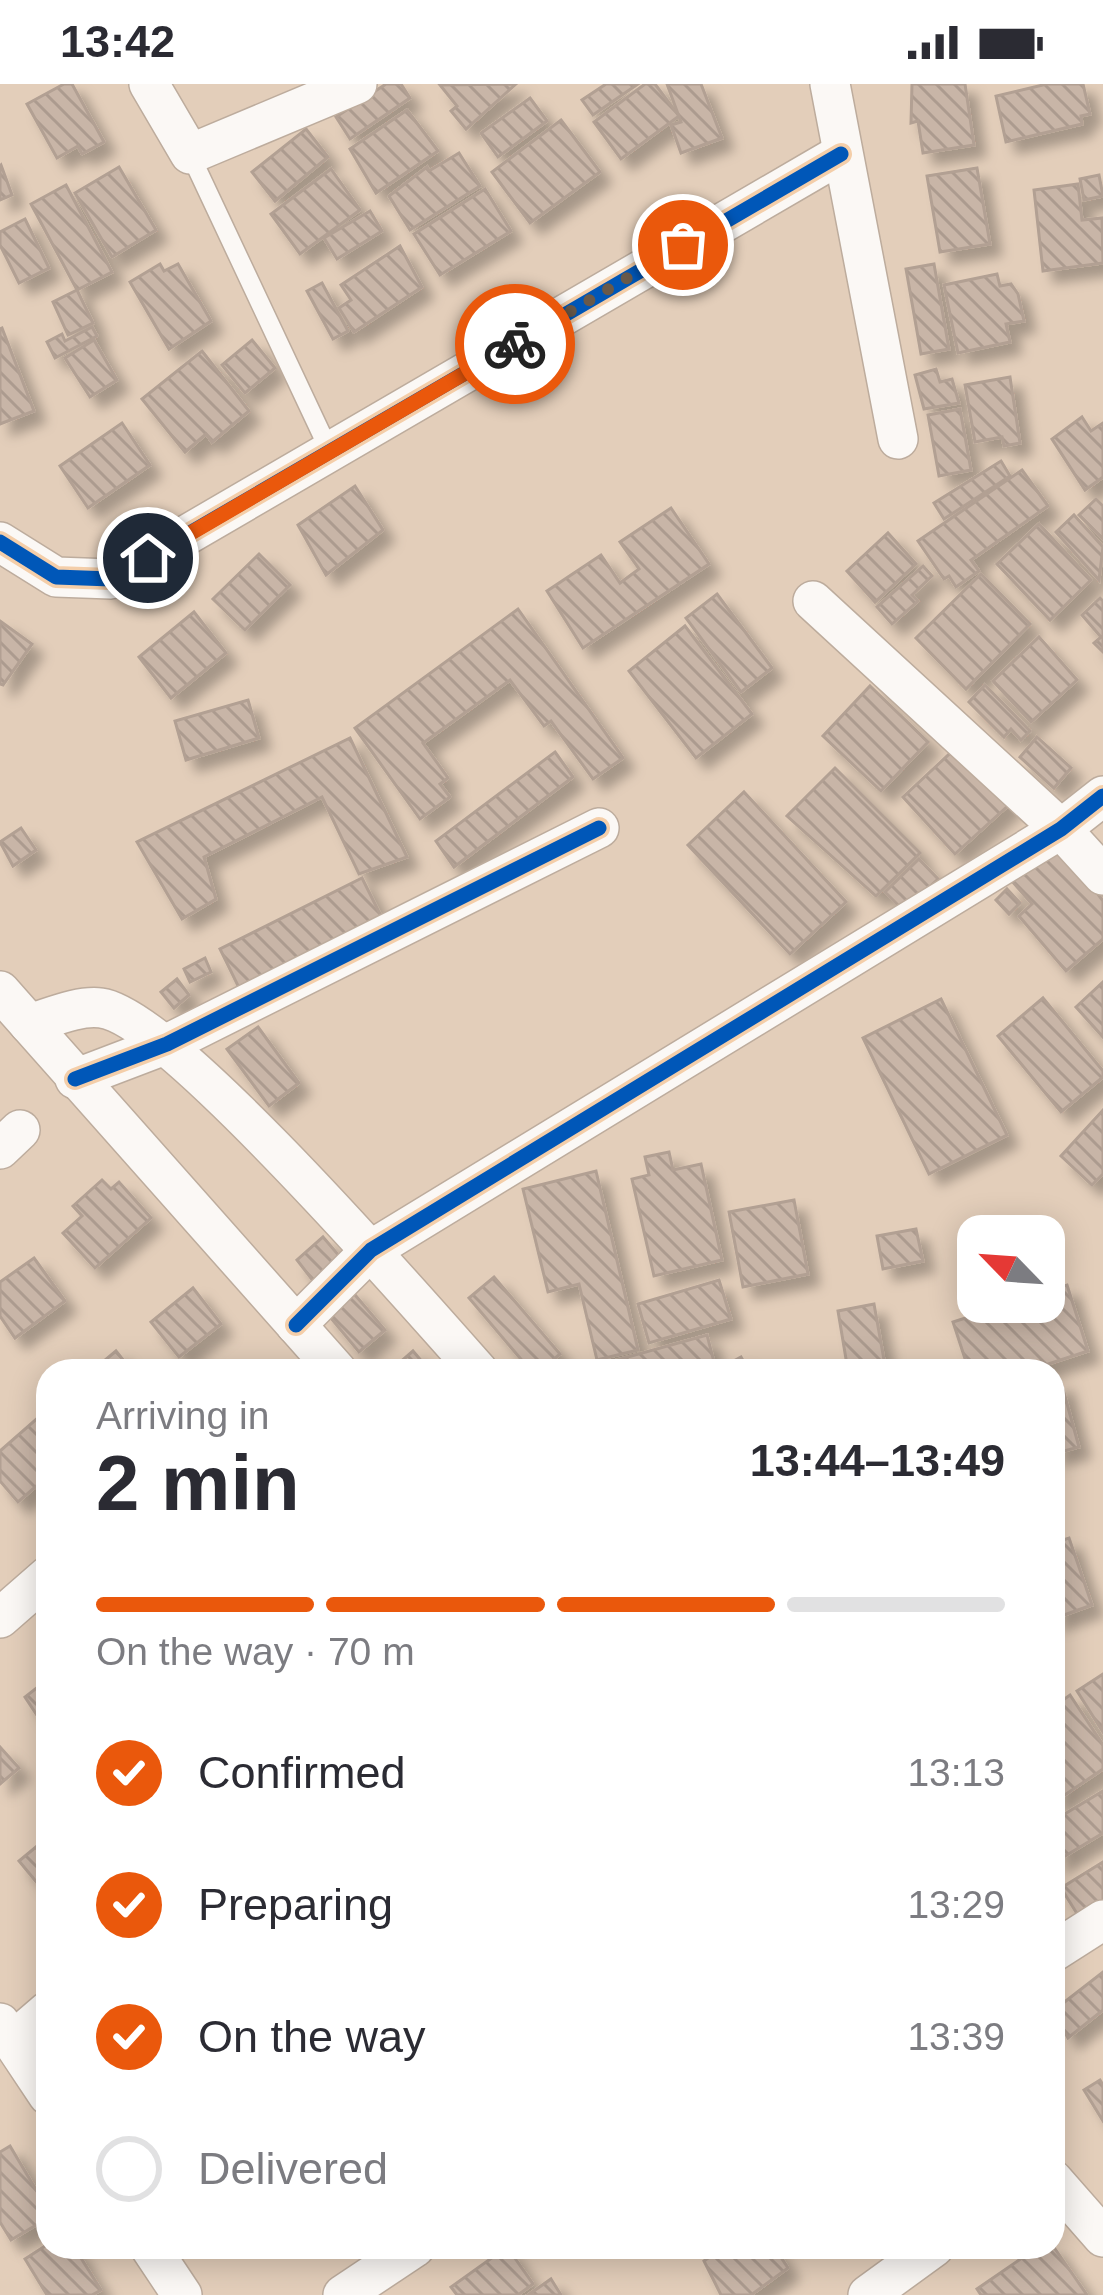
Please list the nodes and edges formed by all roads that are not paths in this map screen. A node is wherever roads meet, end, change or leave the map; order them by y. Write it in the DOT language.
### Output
graph roads {
  1 [pos="149,84"];
  2 [pos="357,84"];
  3 [pos="830,84"];
  4 [pos="190,154"];
  5 [pos="841,154"];
  6 [pos="898,440"];
  7 [pos="330,452"];
  8 [pos="0,542"];
  9 [pos="813,601"];
  10 [pos="1103,796"];
  11 [pos="599,828"];
  12 [pos="1061,829"];
  13 [pos="1103,874"];
  14 [pos="0,991"];
  15 [pos="29,1024"];
  16 [pos="167,1044"];
  17 [pos="75,1079"];
  18 [pos="371,1250"];
  19 [pos="296,1325"];
  20 [pos="326,1359"];
  21 [pos="467,1359"];
  22 [pos="36,1586"];
  23 [pos="0,1618"];
  24 [pos="1103,1920"];
  25 [pos="1065,1944"];
  26 [pos="36,2017"];
  27 [pos="6,2033"];
  28 [pos="36,2077"];
  29 [pos="1065,2194"];
  30 [pos="1103,2237"];
  31 [pos="158,2259"];
  32 [pos="397,2259"];
  33 [pos="918,2259"];
  34 [pos="182,2295"];
  35 [pos="344,2295"];
  36 [pos="868,2295"];
  1 -- 4 [label="street"];
  2 -- 4 [label="street"];
  3 -- 5 [label="street"];
  4 -- 7 [label="lane"];
  5 -- 6 [label="street"];
  5 -- 7 [label="street"];
  7 -- 8 [label="street"];
  9 -- 12 [label="street"];
  10 -- 12 [label="street"];
  11 -- 16 [label="street"];
  12 -- 13 [label="street"];
  12 -- 18 [label="street"];
  14 -- 15 [label="street"];
  15 -- 16 [label="street"];
  15 -- 17 [label="street"];
  16 -- 17 [label="street"];
  16 -- 18 [label="street"];
  17 -- 19 [label="street"];
  18 -- 19 [label="street"];
  18 -- 21 [label="street"];
  19 -- 20 [label="street"];
  22 -- 23 [label="street"];
  24 -- 25 [label="street"];
  26 -- 27 [label="street"];
  27 -- 28 [label="street"];
  29 -- 30 [label="street"];
  31 -- 34 [label="street"];
  32 -- 35 [label="street"];
  33 -- 36 [label="street"];
}
